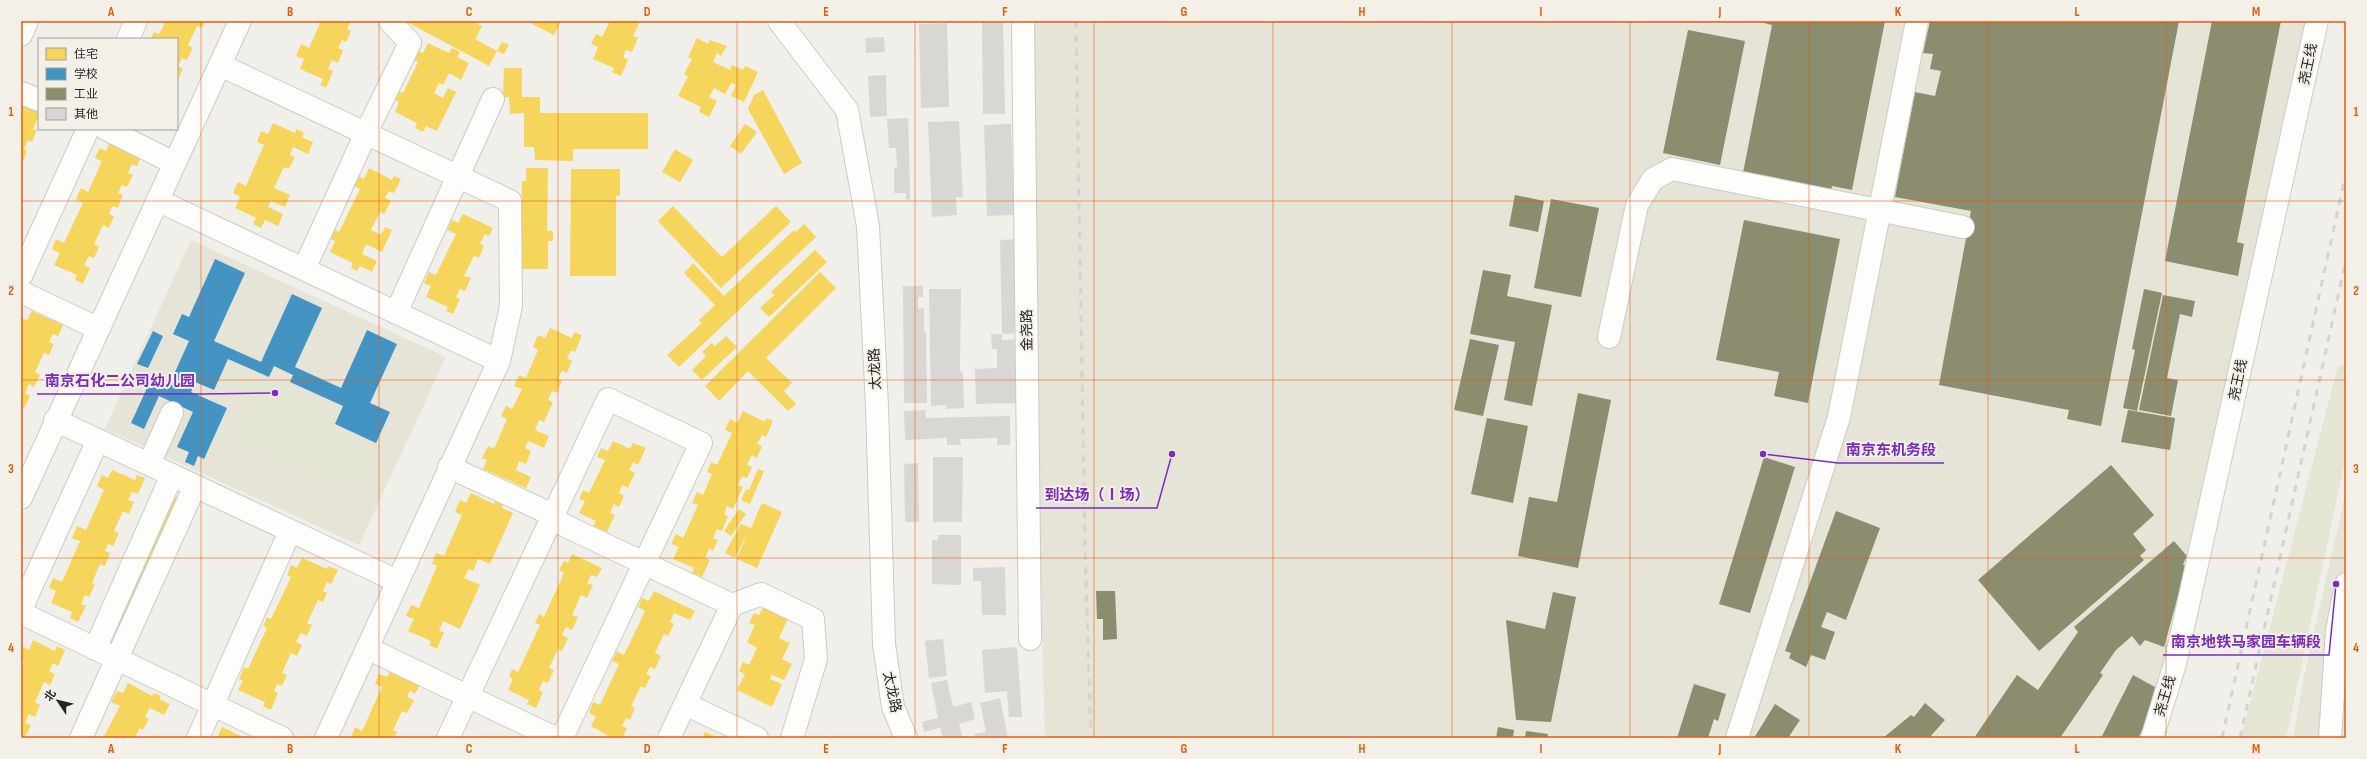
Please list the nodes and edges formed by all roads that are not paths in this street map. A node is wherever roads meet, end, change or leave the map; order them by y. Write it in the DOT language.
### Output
graph roads {
  1 [pos="27,21"];
  2 [pos="136,21"];
  3 [pos="240,21"];
  4 [pos="390,21"];
  5 [pos="779,21"];
  6 [pos="1024,21"];
  7 [pos="1916,21"];
  8 [pos="2317,21"];
  9 [pos="21,35"];
  10 [pos="128,38"];
  11 [pos="220,65"];
  12 [pos="21,93"];
  13 [pos="493,99"];
  14 [pos="38,100"];
  15 [pos="88,130"];
  16 [pos="108,130"];
  17 [pos="366,133"];
  18 [pos="174,163"];
  19 [pos="457,176"];
  20 [pos="157,200"];
  21 [pos="1880,210"];
  22 [pos="1963,227"];
  23 [pos="304,269"];
  24 [pos="21,276"];
  25 [pos="21,292"];
  26 [pos="396,312"];
  27 [pos="99,329"];
  28 [pos="1609,337"];
  29 [pos="499,360"];
  30 [pos="172,413"];
  31 [pos="55,420"];
  32 [pos="98,440"];
  33 [pos="149,464"];
  34 [pos="449,467"];
  35 [pos="172,475"];
  36 [pos="195,486"];
  37 [pos="22,492"];
  38 [pos="552,517"];
  39 [pos="290,531"];
  40 [pos="644,563"];
  41 [pos="398,581"];
  42 [pos="2346,584"];
  43 [pos="732,605"];
  44 [pos="21,609"];
  45 [pos="21,614"];
  46 [pos="1030,639"];
  47 [pos="367,648"];
  48 [pos="95,649"];
  49 [pos="117,659"];
  50 [pos="468,696"];
  51 [pos="685,704"];
  52 [pos="213,705"];
  53 [pos="81,738"];
  54 [pos="198,738"];
  55 [pos="282,738"];
  56 [pos="326,738"];
  57 [pos="448,738"];
  58 [pos="555,738"];
  59 [pos="562,738"];
  60 [pos="669,738"];
  61 [pos="757,738"];
  62 [pos="792,738"];
  63 [pos="906,738"];
  64 [pos="1737,738"];
  65 [pos="2152,738"];
  66 [pos="2330,738"];
  1 -- 9 [label="street"];
  2 -- 10 [label="street"];
  3 -- 11 [label="street"];
  4 -- 17 [label="street"];
  5 -- 63 [label="street, 太龙路"];
  6 -- 46 [label="street, 金尧路"];
  7 -- 21 [label="street"];
  8 -- 65 [label="street, 尧王线"];
  11 -- 17 [label="street"];
  11 -- 18 [label="street"];
  12 -- 14 [label="street"];
  13 -- 19 [label="street"];
  15 -- 24 [label="street"];
  16 -- 18 [label="street"];
  17 -- 19 [label="street"];
  17 -- 23 [label="street"];
  18 -- 20 [label="street"];
  19 -- 26 [label="street"];
  19 -- 29 [label="street"];
  20 -- 23 [label="street"];
  20 -- 27 [label="street"];
  21 -- 22 [label="street"];
  21 -- 28 [label="street"];
  21 -- 64 [label="street"];
  23 -- 26 [label="street"];
  25 -- 27 [label="street"];
  26 -- 29 [label="street"];
  27 -- 31 [label="street"];
  29 -- 34 [label="street"];
  30 -- 33 [label="street"];
  31 -- 32 [label="street"];
  31 -- 37 [label="street"];
  32 -- 33 [label="street"];
  32 -- 44 [label="street"];
  33 -- 35 [label="street"];
  34 -- 38 [label="street"];
  34 -- 41 [label="street"];
  35 -- 36 [label="street"];
  35 -- 48 [label="street"];
  36 -- 39 [label="street"];
  36 -- 49 [label="street"];
  38 -- 40 [label="street"];
  38 -- 40 [label="street"];
  38 -- 50 [label="street"];
  39 -- 41 [label="street"];
  39 -- 52 [label="street"];
  40 -- 43 [label="street"];
  40 -- 59 [label="street"];
  41 -- 47 [label="street"];
  42 -- 66 [label="street"];
  43 -- 51 [label="street"];
  43 -- 62 [label="street"];
  45 -- 48 [label="street"];
  47 -- 50 [label="street"];
  47 -- 56 [label="street"];
  48 -- 49 [label="street"];
  49 -- 52 [label="street"];
  49 -- 53 [label="street"];
  50 -- 57 [label="street"];
  50 -- 58 [label="street"];
  51 -- 60 [label="street"];
  51 -- 61 [label="street"];
  52 -- 54 [label="street"];
  52 -- 55 [label="street"];
}
